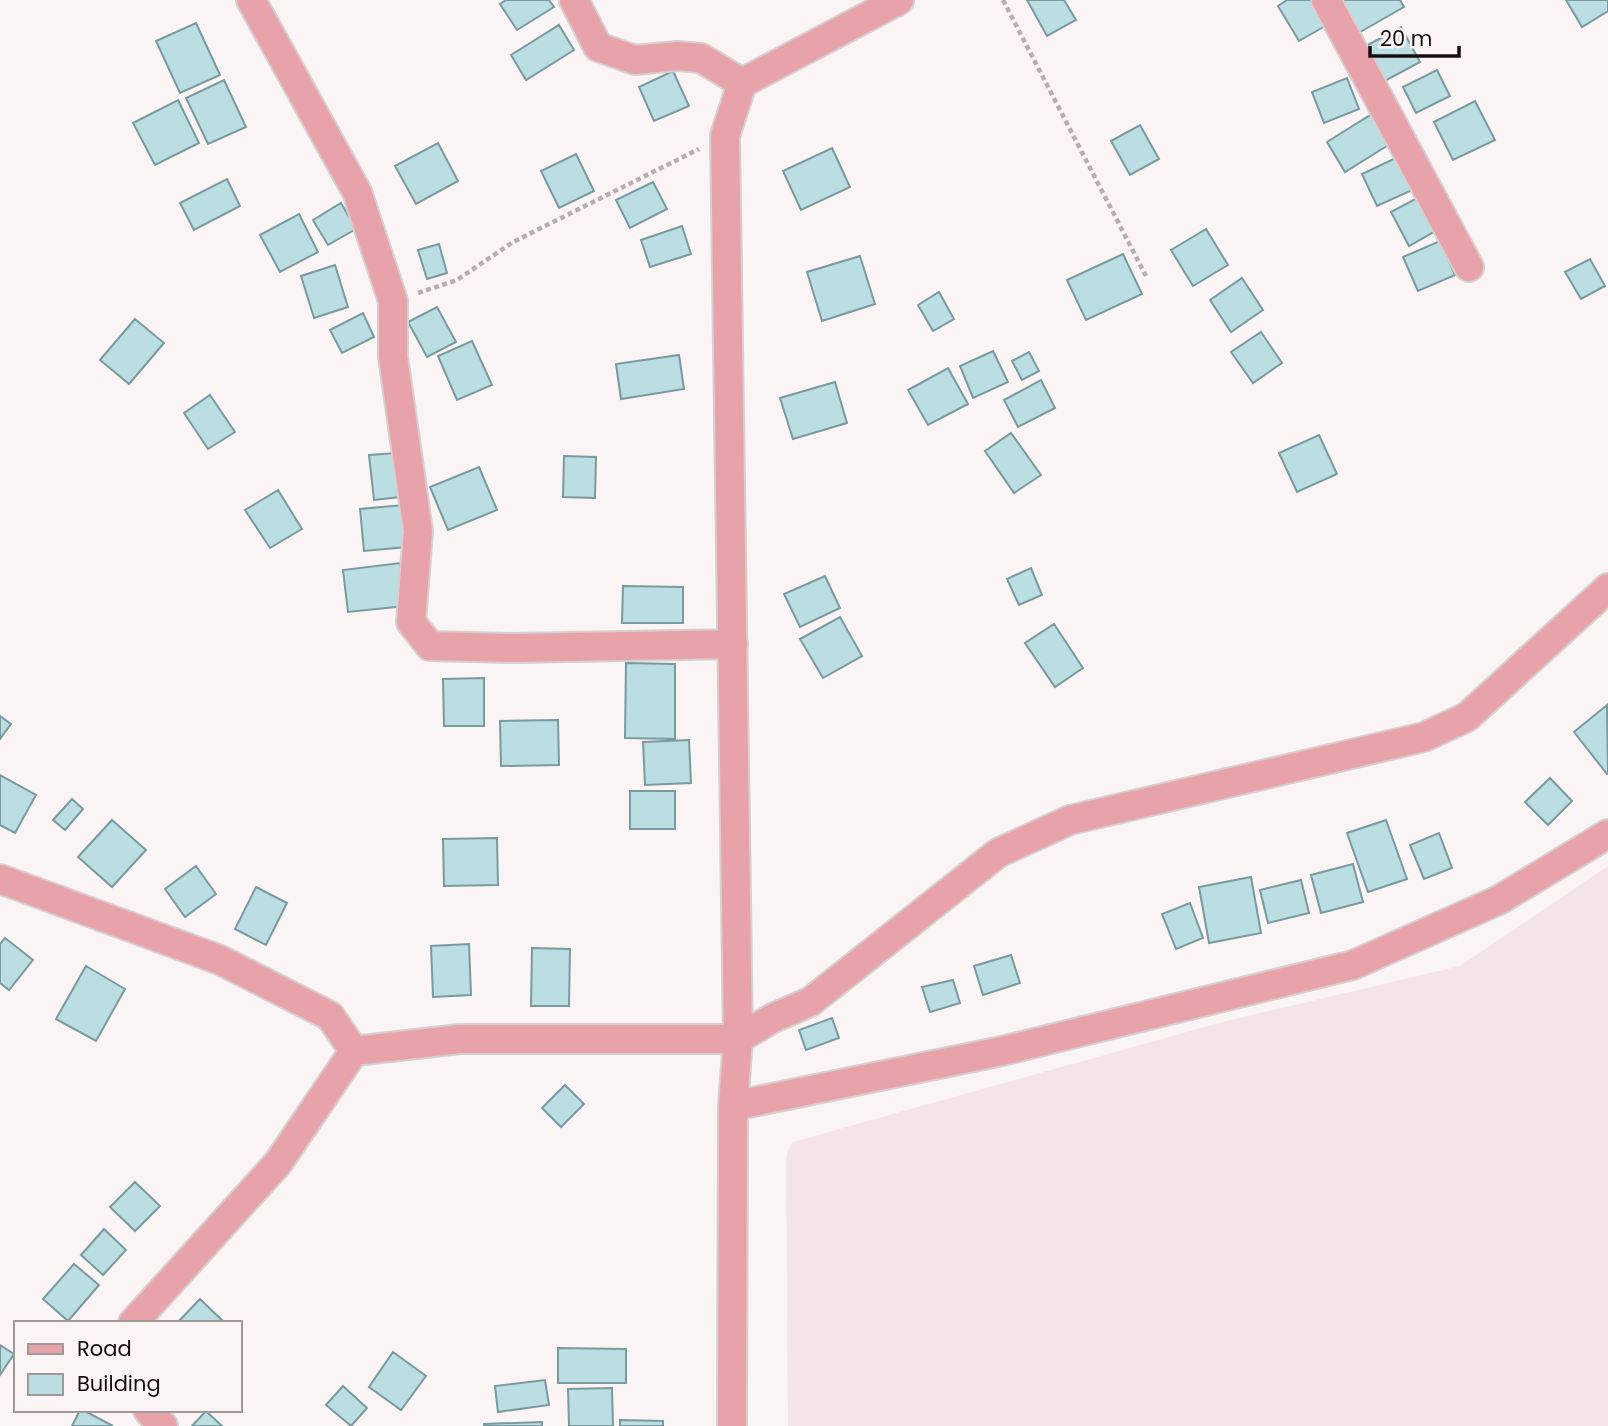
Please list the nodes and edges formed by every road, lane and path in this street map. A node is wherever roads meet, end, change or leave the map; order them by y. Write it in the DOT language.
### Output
graph roads {
  1 [pos="251,0"];
  2 [pos="574,0"];
  3 [pos="1003,0"];
  4 [pos="1326,0"];
  5 [pos="888,3"];
  6 [pos="741,83"];
  7 [pos="725,136"];
  8 [pos="1469,267"];
  9 [pos="1146,276"];
  10 [pos="393,300"];
  11 [pos="1608,588"];
  12 [pos="733,644"];
  13 [pos="1608,834"];
  14 [pos="0,879"];
  15 [pos="738,1039"];
  16 [pos="354,1051"];
  17 [pos="733,1106"];
  18 [pos="135,1321"];
  19 [pos="150,1412"];
  20 [pos="163,1426"];
  21 [pos="732,1426"];
  1 -- 10 [label="street"];
  2 -- 6 [label="street"];
  3 -- 9 [label="path"];
  4 -- 8 [label="street"];
  5 -- 6 [label="street"];
  6 -- 7 [label="street"];
  7 -- 10 [label="path"];
  7 -- 12 [label="street"];
  10 -- 12 [label="street"];
  11 -- 15 [label="street"];
  12 -- 15 [label="street"];
  13 -- 17 [label="street"];
  14 -- 16 [label="street"];
  15 -- 16 [label="street"];
  15 -- 17 [label="street"];
  16 -- 18 [label="street"];
  17 -- 21 [label="street"];
  19 -- 20 [label="street"];
}
